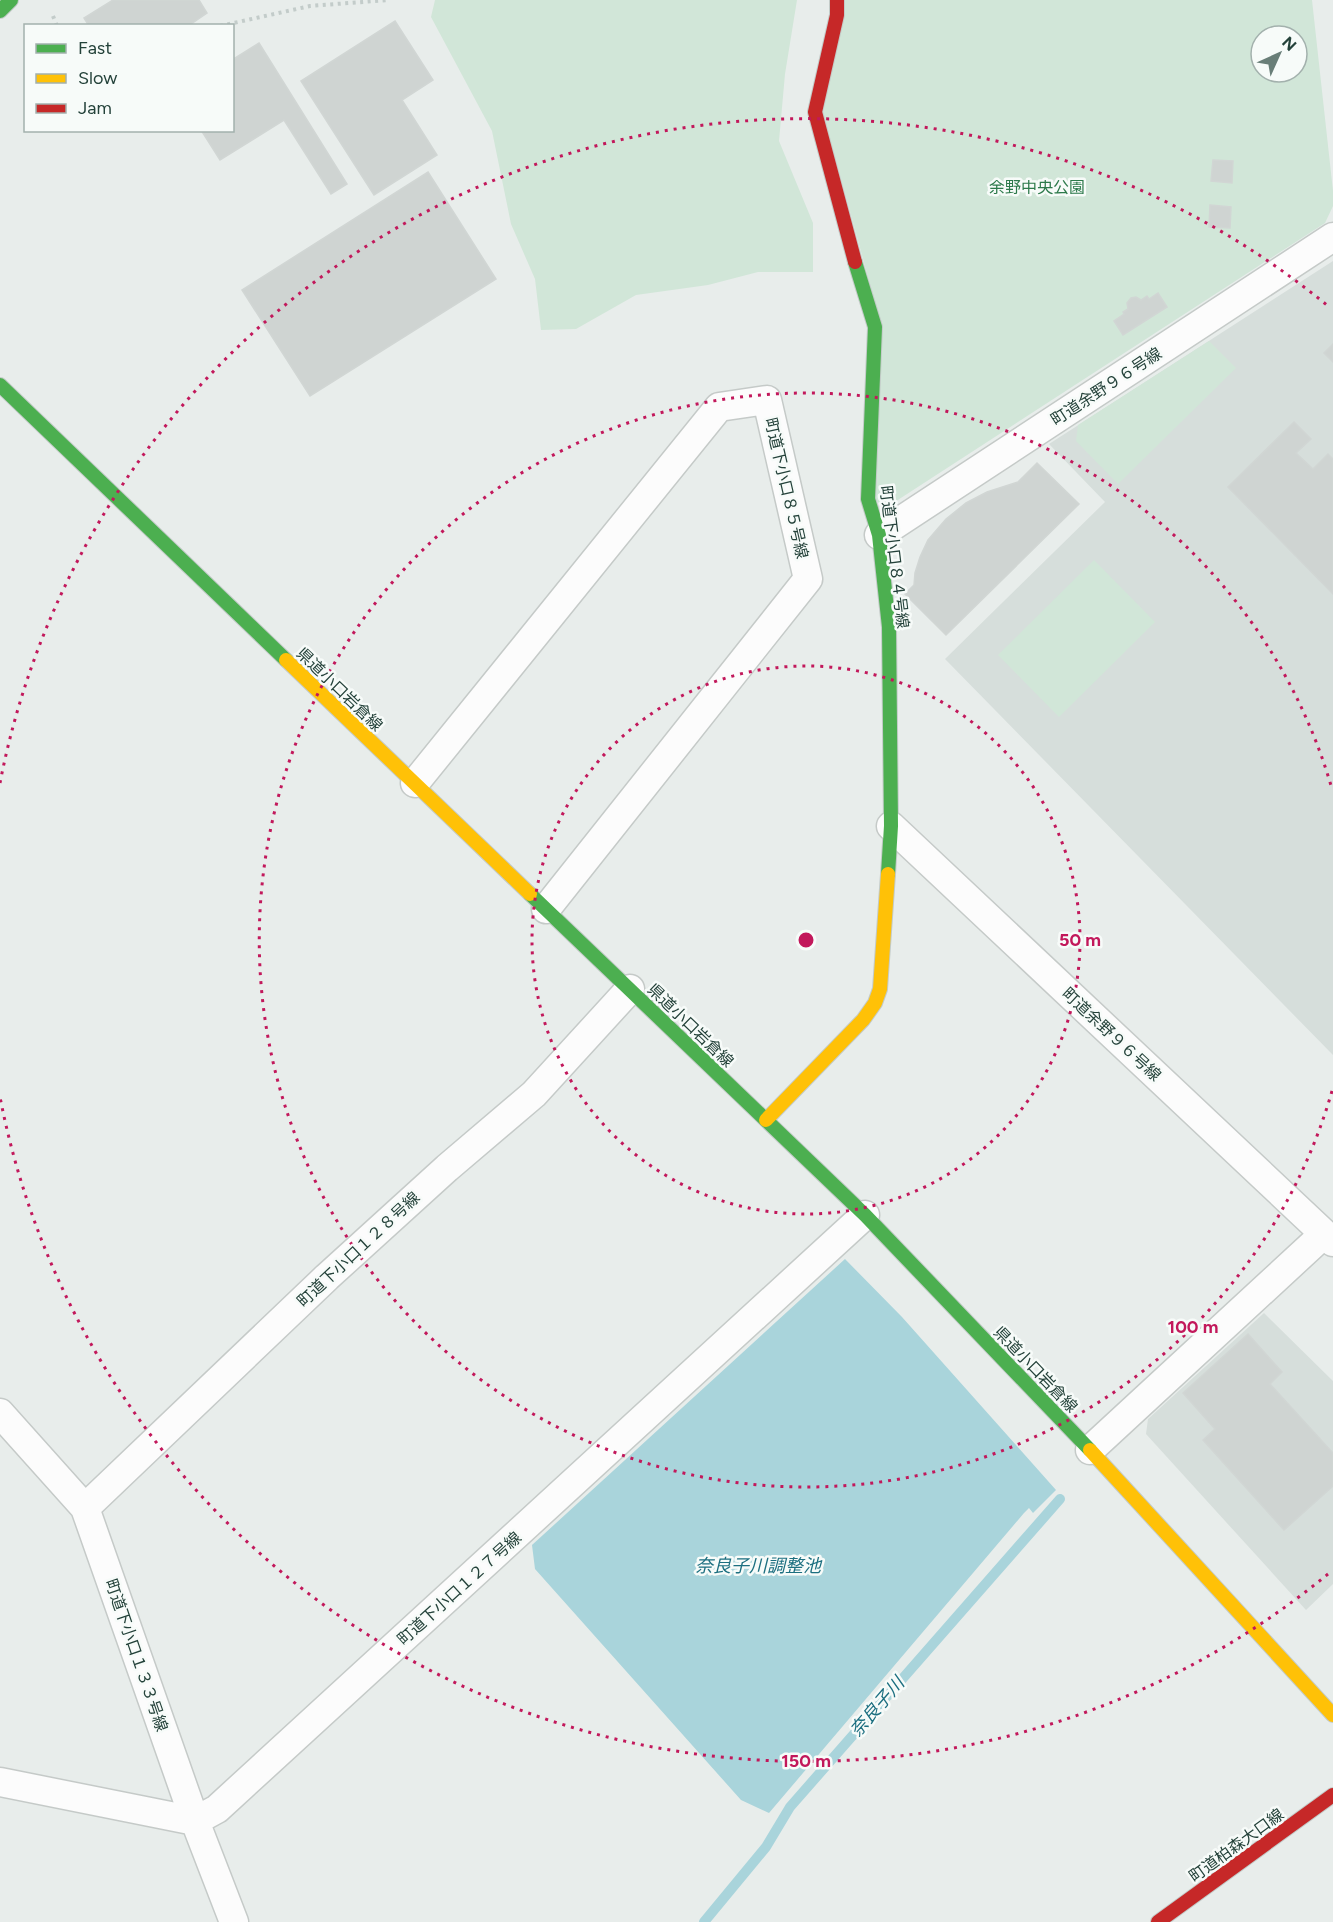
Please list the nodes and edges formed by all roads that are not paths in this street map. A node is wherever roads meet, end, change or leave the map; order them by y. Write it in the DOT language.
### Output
graph roads {
  1 [pos="11,0"];
  2 [pos="837,0"];
  3 [pos="0,11"];
  4 [pos="1333,237"];
  5 [pos="0,386"];
  6 [pos="879,535"];
  7 [pos="415,783"];
  8 [pos="891,826"];
  9 [pos="546,909"];
  10 [pos="630,989"];
  11 [pos="766,1120"];
  12 [pos="866,1215"];
  13 [pos="1329,1238"];
  14 [pos="0,1413"];
  15 [pos="1090,1450"];
  16 [pos="85,1508"];
  17 [pos="1333,1715"];
  18 [pos="0,1782"];
  19 [pos="1333,1795"];
  20 [pos="195,1821"];
  21 [pos="234,1922"];
  22 [pos="1158,1922"];
  1 -- 3 [label="main road"];
  2 -- 6 [label="main road, 町道下小口８４号線"];
  4 -- 6 [label="street, 町道余野９６号線"];
  5 -- 7 [label="main road, 県道小口岩倉線"];
  6 -- 8 [label="main road, 町道下小口８４号線"];
  7 -- 9 [label="main road, 県道小口岩倉線"];
  7 -- 9 [label="street, 町道下小口８５号線"];
  8 -- 11 [label="main road, 町道下小口８４号線"];
  8 -- 13 [label="street, 町道余野９６号線"];
  9 -- 10 [label="main road, 県道小口岩倉線"];
  10 -- 11 [label="main road, 県道小口岩倉線"];
  10 -- 16 [label="street, 町道下小口１２８号線"];
  11 -- 12 [label="main road, 県道小口岩倉線"];
  12 -- 15 [label="main road, 県道小口岩倉線"];
  12 -- 20 [label="street, 町道下小口１２７号線"];
  13 -- 15 [label="street"];
  14 -- 16 [label="street, 町道下小口１３３号線"];
  15 -- 17 [label="main road, 県道小口岩倉線"];
  16 -- 20 [label="street, 町道下小口１３３号線"];
  18 -- 20 [label="street"];
  19 -- 22 [label="main road, 町道柏森大口線"];
  20 -- 21 [label="street, 町道下小口１３３号線"];
}
